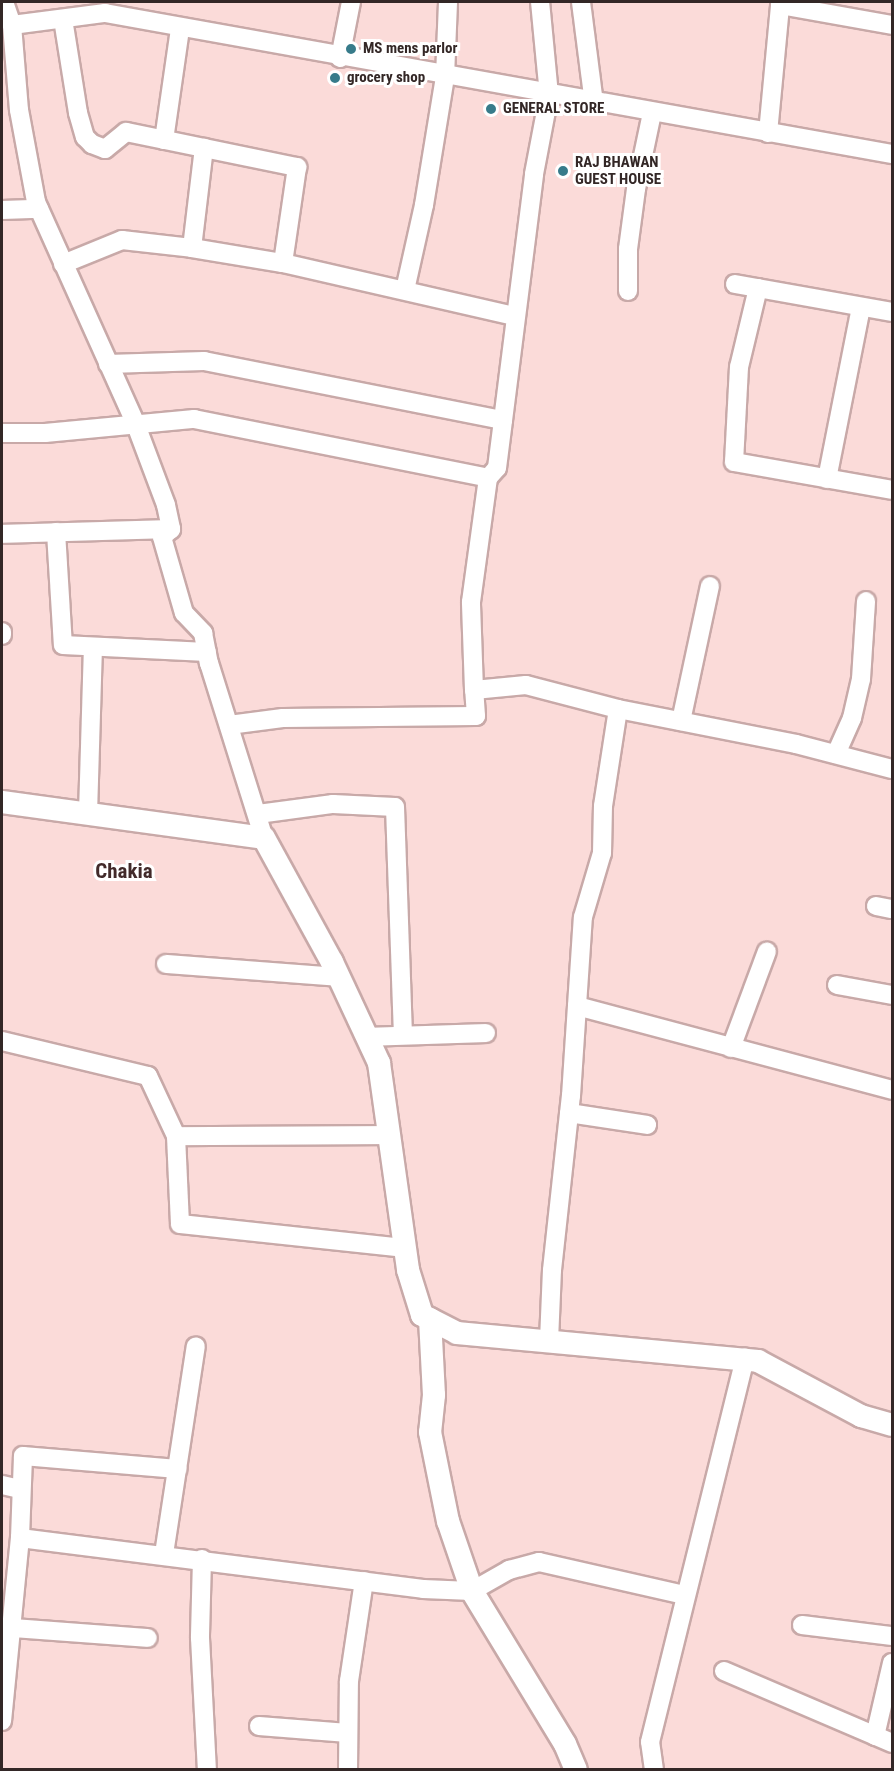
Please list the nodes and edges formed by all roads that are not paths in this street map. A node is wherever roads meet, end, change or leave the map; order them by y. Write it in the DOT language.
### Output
graph roads {
  1 [pos="351,2"];
  2 [pos="448,2"];
  3 [pos="540,2"];
  4 [pos="581,2"];
  5 [pos="826,7"];
  6 [pos="91,8"];
  7 [pos="6,12"];
  8 [pos="63,19"];
  9 [pos="892,25"];
  10 [pos="180,29"];
  11 [pos="340,58"];
  12 [pos="445,77"];
  13 [pos="549,95"];
  14 [pos="594,103"];
  15 [pos="10,108"];
  16 [pos="652,114"];
  17 [pos="768,134"];
  18 [pos="164,140"];
  19 [pos="204,148"];
  20 [pos="892,154"];
  21 [pos="39,209"];
  22 [pos="2,210"];
  23 [pos="192,248"];
  24 [pos="283,263"];
  25 [pos="63,264"];
  26 [pos="735,284"];
  27 [pos="758,288"];
  28 [pos="405,290"];
  29 [pos="628,291"];
  30 [pos="861,307"];
  31 [pos="892,312"];
  32 [pos="514,316"];
  33 [pos="108,364"];
  34 [pos="503,420"];
  35 [pos="136,425"];
  36 [pos="2,433"];
  37 [pos="488,478"];
  38 [pos="827,479"];
  39 [pos="892,490"];
  40 [pos="171,529"];
  41 [pos="56,532"];
  42 [pos="2,534"];
  43 [pos="710,586"];
  44 [pos="866,601"];
  45 [pos="93,646"];
  46 [pos="207,652"];
  47 [pos="474,690"];
  48 [pos="618,709"];
  49 [pos="681,721"];
  50 [pos="229,724"];
  51 [pos="836,754"];
  52 [pos="892,769"];
  53 [pos="2,802"];
  54 [pos="88,814"];
  55 [pos="258,814"];
  56 [pos="264,838"];
  57 [pos="767,951"];
  58 [pos="166,964"];
  59 [pos="339,977"];
  60 [pos="837,985"];
  61 [pos="892,995"];
  62 [pos="577,1006"];
  63 [pos="486,1033"];
  64 [pos="403,1034"];
  65 [pos="366,1037"];
  66 [pos="2,1041"];
  67 [pos="731,1048"];
  68 [pos="892,1090"];
  69 [pos="569,1113"];
  70 [pos="647,1125"];
  71 [pos="388,1135"];
  72 [pos="176,1136"];
  73 [pos="404,1248"];
  74 [pos="430,1319"];
  75 [pos="549,1341"];
  76 [pos="195,1346"];
  77 [pos="745,1358"];
  78 [pos="892,1425"];
  79 [pos="177,1469"];
  80 [pos="2,1485"];
  81 [pos="20,1489"];
  82 [pos="20,1538"];
  83 [pos="164,1554"];
  84 [pos="202,1558"];
  85 [pos="364,1581"];
  86 [pos="9,1588"];
  87 [pos="472,1591"];
  88 [pos="684,1595"];
  89 [pos="802,1625"];
  90 [pos="12,1628"];
  91 [pos="892,1636"];
  92 [pos="148,1638"];
  93 [pos="892,1663"];
  94 [pos="724,1671"];
  95 [pos="2,1721"];
  96 [pos="260,1726"];
  97 [pos="348,1733"];
  98 [pos="875,1736"];
  99 [pos="892,1743"];
  100 [pos="207,1770"];
  101 [pos="348,1770"];
  102 [pos="576,1770"];
  103 [pos="654,1770"];
  1 -- 11 [label="street"];
  2 -- 12 [label="street"];
  3 -- 13 [label="street"];
  4 -- 14 [label="street"];
  5 -- 9 [label="street"];
  5 -- 17 [label="street"];
  6 -- 8 [label="street"];
  6 -- 10 [label="street"];
  7 -- 8 [label="street"];
  7 -- 15 [label="street"];
  8 -- 18 [label="street"];
  10 -- 11 [label="street"];
  10 -- 18 [label="street"];
  11 -- 12 [label="street"];
  12 -- 13 [label="street"];
  12 -- 28 [label="street"];
  13 -- 14 [label="street"];
  13 -- 32 [label="street"];
  14 -- 16 [label="street"];
  15 -- 21 [label="street"];
  16 -- 17 [label="street"];
  16 -- 29 [label="street"];
  17 -- 20 [label="street"];
  18 -- 19 [label="street"];
  19 -- 23 [label="street"];
  19 -- 24 [label="street"];
  21 -- 22 [label="street"];
  21 -- 25 [label="street"];
  23 -- 24 [label="street"];
  23 -- 25 [label="street"];
  24 -- 28 [label="street"];
  25 -- 33 [label="street"];
  26 -- 27 [label="street"];
  27 -- 30 [label="street"];
  27 -- 38 [label="street"];
  28 -- 32 [label="street"];
  30 -- 31 [label="street"];
  30 -- 38 [label="street"];
  32 -- 34 [label="street"];
  33 -- 34 [label="street"];
  33 -- 35 [label="street"];
  34 -- 37 [label="street"];
  35 -- 36 [label="street"];
  35 -- 37 [label="street"];
  35 -- 40 [label="street"];
  37 -- 47 [label="street"];
  38 -- 39 [label="street"];
  40 -- 41 [label="street"];
  40 -- 46 [label="street"];
  41 -- 42 [label="street"];
  41 -- 45 [label="street"];
  43 -- 49 [label="street"];
  44 -- 51 [label="street"];
  45 -- 46 [label="street"];
  45 -- 54 [label="street"];
  46 -- 50 [label="street"];
  47 -- 48 [label="street"];
  47 -- 50 [label="street"];
  48 -- 49 [label="street"];
  48 -- 62 [label="street"];
  49 -- 51 [label="street"];
  50 -- 55 [label="street"];
  51 -- 52 [label="street"];
  53 -- 54 [label="street"];
  54 -- 56 [label="street"];
  55 -- 56 [label="street"];
  55 -- 64 [label="street"];
  56 -- 59 [label="street"];
  57 -- 67 [label="street"];
  58 -- 59 [label="street"];
  59 -- 65 [label="street"];
  60 -- 61 [label="street"];
  62 -- 67 [label="street"];
  62 -- 69 [label="street"];
  63 -- 64 [label="street"];
  64 -- 65 [label="street"];
  65 -- 71 [label="street"];
  66 -- 72 [label="street"];
  67 -- 68 [label="street"];
  69 -- 70 [label="street"];
  69 -- 75 [label="street"];
  71 -- 72 [label="street"];
  71 -- 73 [label="street"];
  72 -- 73 [label="street"];
  73 -- 74 [label="street"];
  74 -- 75 [label="street"];
  74 -- 87 [label="street"];
  75 -- 77 [label="street"];
  76 -- 79 [label="street"];
  77 -- 78 [label="street"];
  77 -- 88 [label="street"];
  79 -- 81 [label="street"];
  79 -- 83 [label="street"];
  80 -- 81 [label="street"];
  81 -- 82 [label="street"];
  82 -- 83 [label="street"];
  82 -- 86 [label="street"];
  83 -- 84 [label="street"];
  84 -- 85 [label="street"];
  84 -- 100 [label="street"];
  85 -- 87 [label="street"];
  85 -- 97 [label="street"];
  86 -- 90 [label="street"];
  87 -- 88 [label="street"];
  87 -- 102 [label="street"];
  88 -- 103 [label="street"];
  89 -- 91 [label="street"];
  90 -- 92 [label="street"];
  90 -- 95 [label="street"];
  93 -- 98 [label="street"];
  94 -- 98 [label="street"];
  96 -- 97 [label="street"];
  97 -- 101 [label="street"];
  98 -- 99 [label="street"];
}
